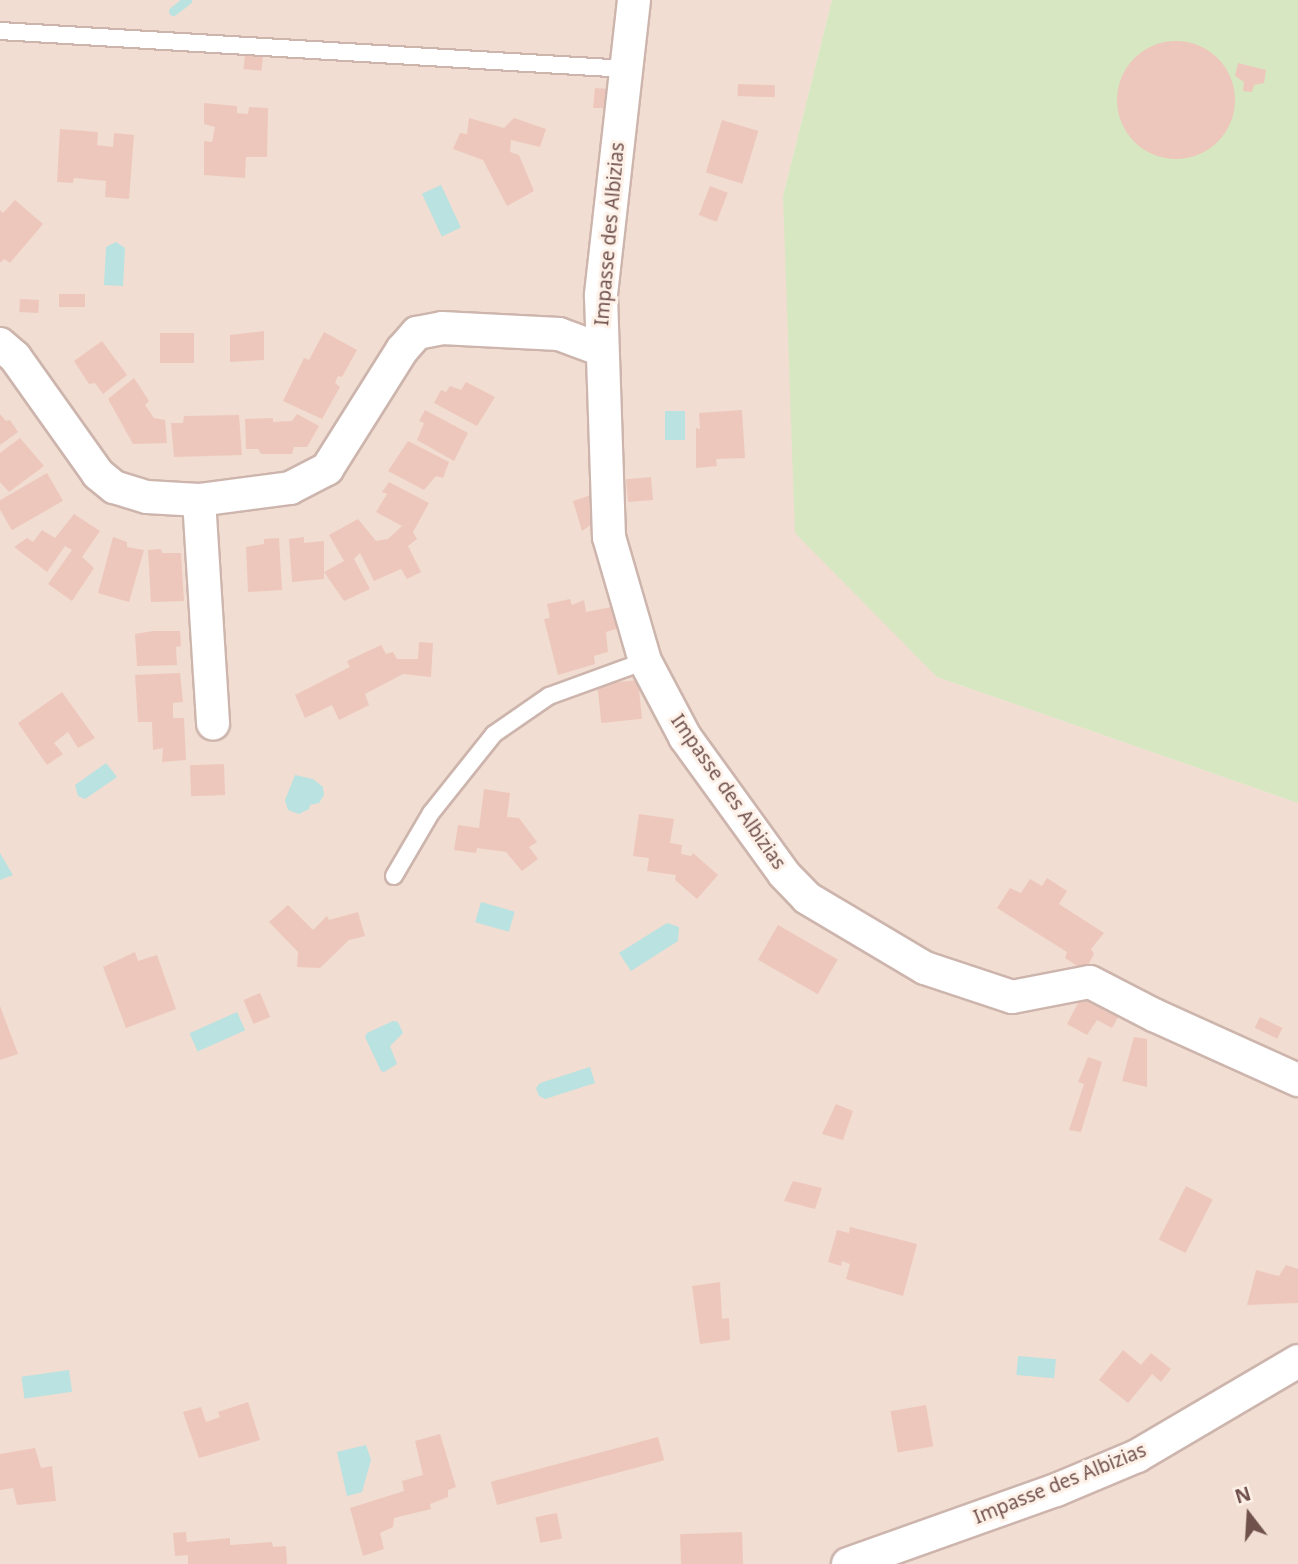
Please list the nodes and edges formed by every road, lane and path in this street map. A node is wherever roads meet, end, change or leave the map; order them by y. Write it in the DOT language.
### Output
graph roads {
  1 [pos="634,0"];
  2 [pos="0,31"];
  3 [pos="626,69"];
  4 [pos="0,344"];
  5 [pos="602,350"];
  6 [pos="199,500"];
  7 [pos="645,661"];
  8 [pos="212,724"];
  9 [pos="394,876"];
  10 [pos="1298,1080"];
  11 [pos="1298,1361"];
  12 [pos="848,1564"];
  1 -- 3 [label="street, Impasse des Albizias"];
  2 -- 3 [label="lane"];
  3 -- 5 [label="street, Impasse des Albizias"];
  4 -- 6 [label="street"];
  5 -- 6 [label="street"];
  5 -- 7 [label="street, Impasse des Albizias"];
  6 -- 8 [label="street"];
  7 -- 9 [label="lane"];
  7 -- 10 [label="street, Impasse des Albizias"];
  11 -- 12 [label="street, Impasse des Albizias"];
}
